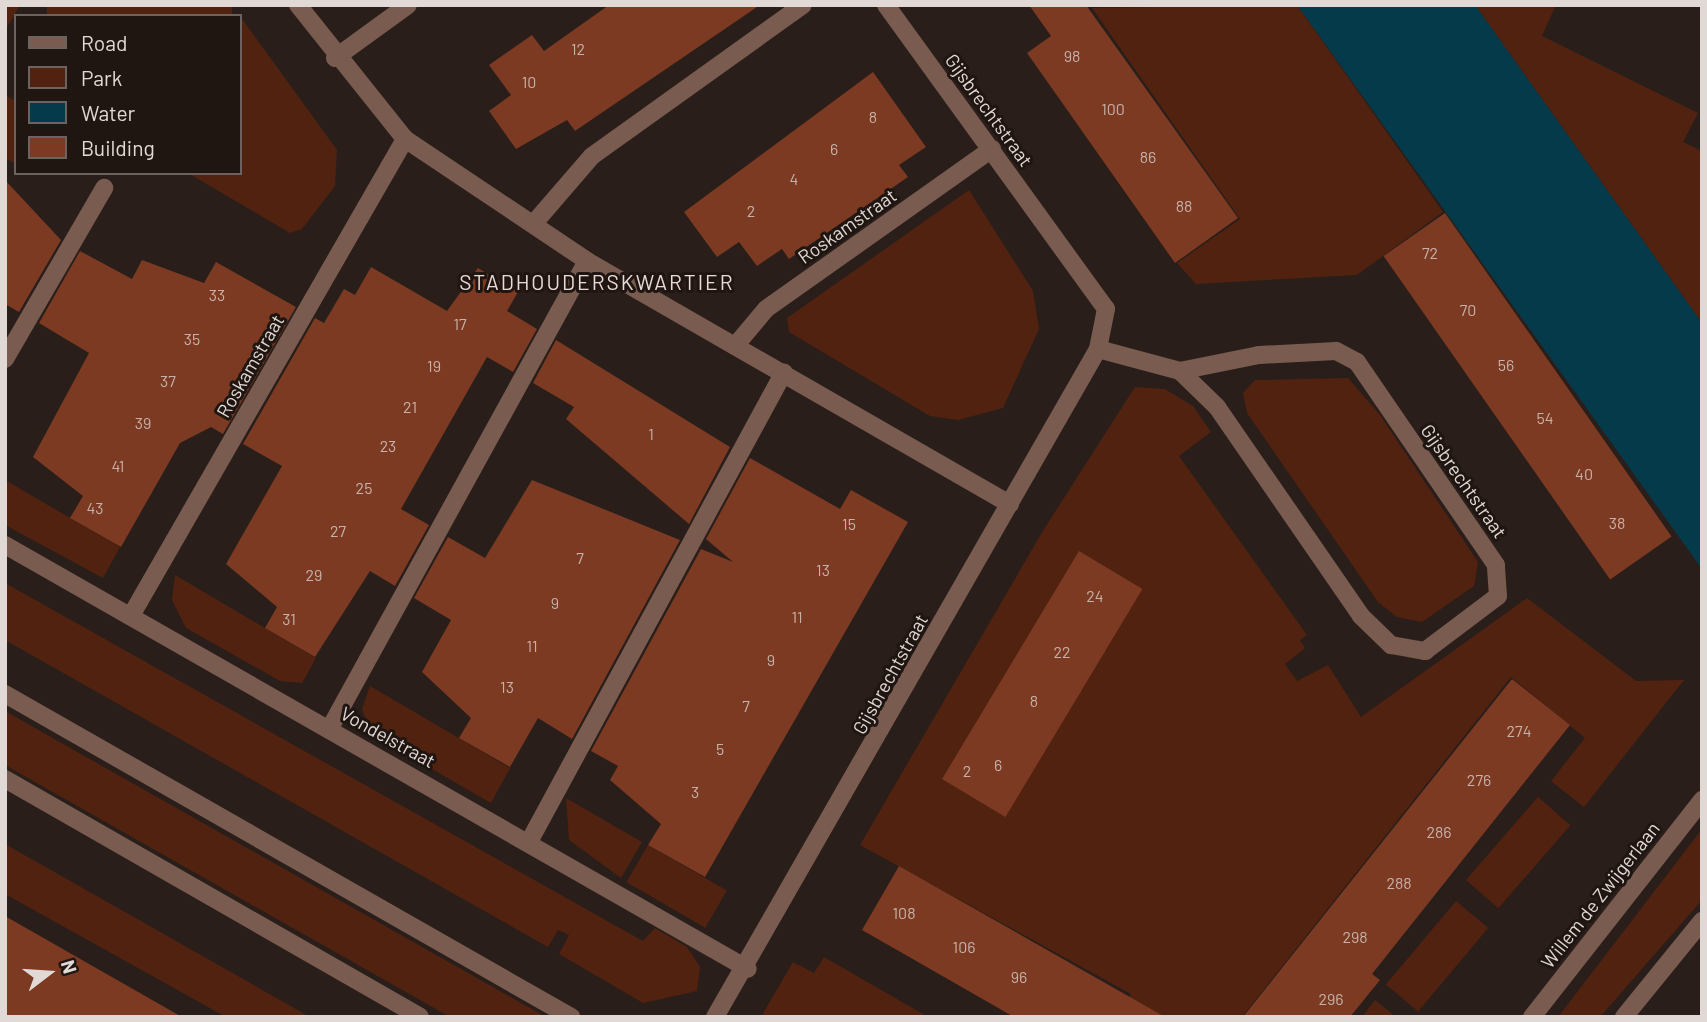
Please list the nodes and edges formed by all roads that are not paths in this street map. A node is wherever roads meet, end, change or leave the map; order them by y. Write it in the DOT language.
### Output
graph roads {
  1 [pos="298,5"];
  2 [pos="408,5"];
  3 [pos="803,5"];
  4 [pos="886,5"];
  5 [pos="335,58"];
  6 [pos="405,139"];
  7 [pos="992,149"];
  8 [pos="104,188"];
  9 [pos="535,222"];
  10 [pos="587,261"];
  11 [pos="735,346"];
  12 [pos="1098,349"];
  13 [pos="5,359"];
  14 [pos="1180,371"];
  15 [pos="784,372"];
  16 [pos="1010,504"];
  17 [pos="5,545"];
  18 [pos="132,614"];
  19 [pos="5,694"];
  20 [pos="330,728"];
  21 [pos="5,779"];
  22 [pos="1702,800"];
  23 [pos="530,840"];
  24 [pos="1702,921"];
  25 [pos="748,969"];
  26 [pos="420,1017"];
  27 [pos="571,1017"];
  28 [pos="715,1017"];
  29 [pos="1532,1017"];
  30 [pos="1624,1017"];
  1 -- 5 [label="street"];
  2 -- 5 [label="street"];
  3 -- 9 [label="street"];
  4 -- 7 [label="street, Gijsbrechtstraat"];
  5 -- 6 [label="street"];
  6 -- 9 [label="street"];
  6 -- 18 [label="street, Roskamstraat"];
  7 -- 11 [label="street, Roskamstraat"];
  7 -- 12 [label="street, Gijsbrechtstraat"];
  8 -- 13 [label="street"];
  9 -- 10 [label="street"];
  10 -- 11 [label="street"];
  10 -- 20 [label="street"];
  11 -- 15 [label="street"];
  12 -- 14 [label="street, Gijsbrechtstraat"];
  12 -- 16 [label="street, Gijsbrechtstraat"];
  14 -- 14 [label="street, Gijsbrechtstraat"];
  15 -- 16 [label="street"];
  15 -- 23 [label="street"];
  16 -- 25 [label="street, Gijsbrechtstraat"];
  17 -- 18 [label="street, Vondelstraat"];
  18 -- 20 [label="street, Vondelstraat"];
  19 -- 27 [label="street"];
  20 -- 23 [label="street, Vondelstraat"];
  21 -- 26 [label="street"];
  22 -- 29 [label="street, Willem de Zwijgerlaan"];
  23 -- 25 [label="street, Vondelstraat"];
  24 -- 30 [label="street"];
  25 -- 28 [label="street, Gijsbrechtstraat"];
}
